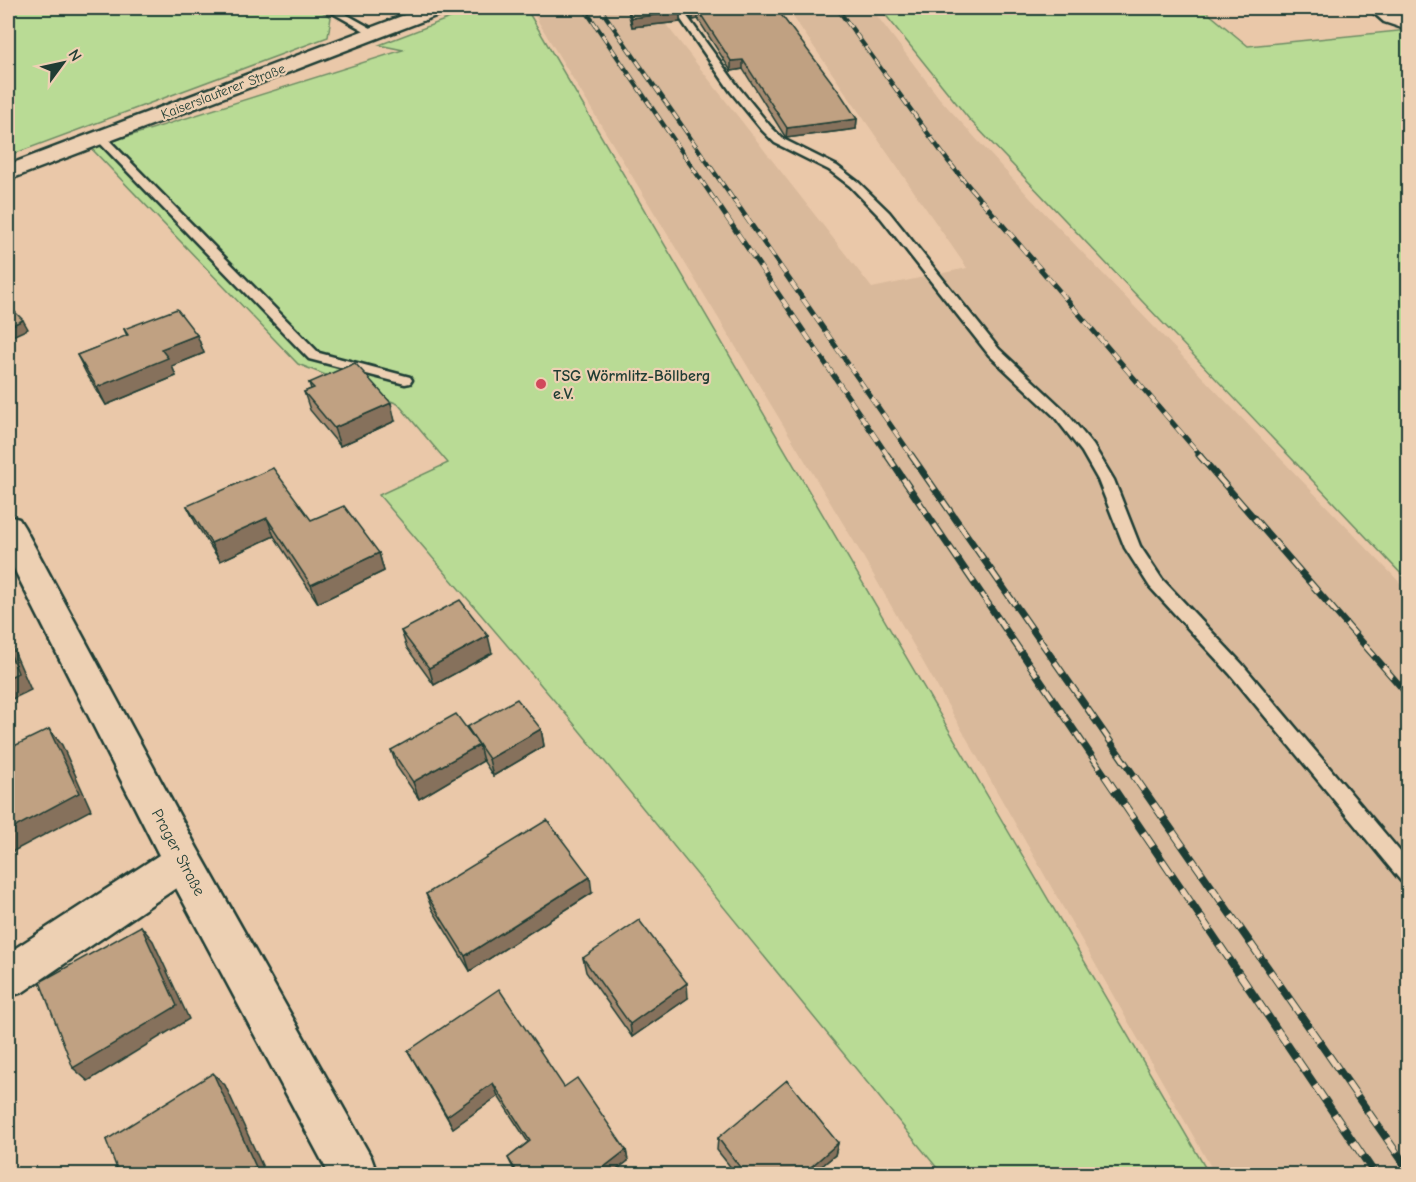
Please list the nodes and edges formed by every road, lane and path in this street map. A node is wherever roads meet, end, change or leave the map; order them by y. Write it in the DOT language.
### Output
graph roads {
  1 [pos="330,8"];
  2 [pos="439,8"];
  3 [pos="677,8"];
  4 [pos="1377,8"];
  5 [pos="1408,24"];
  6 [pos="374,32"];
  7 [pos="100,138"];
  8 [pos="8,173"];
  9 [pos="405,380"];
  10 [pos="8,527"];
  11 [pos="183,861"];
  12 [pos="1408,875"];
  13 [pos="8,977"];
  14 [pos="354,1174"];
  1 -- 6 [label="lane"];
  2 -- 6 [label="street, Kaiserslauterer Straße"];
  3 -- 12 [label="lane"];
  4 -- 5 [label="street"];
  6 -- 7 [label="street, Kaiserslauterer Straße"];
  7 -- 8 [label="street, Kaiserslauterer Straße"];
  7 -- 9 [label="lane"];
  10 -- 11 [label="street, Prager Straße"];
  11 -- 13 [label="street"];
  11 -- 14 [label="street, Prager Straße"];
}
